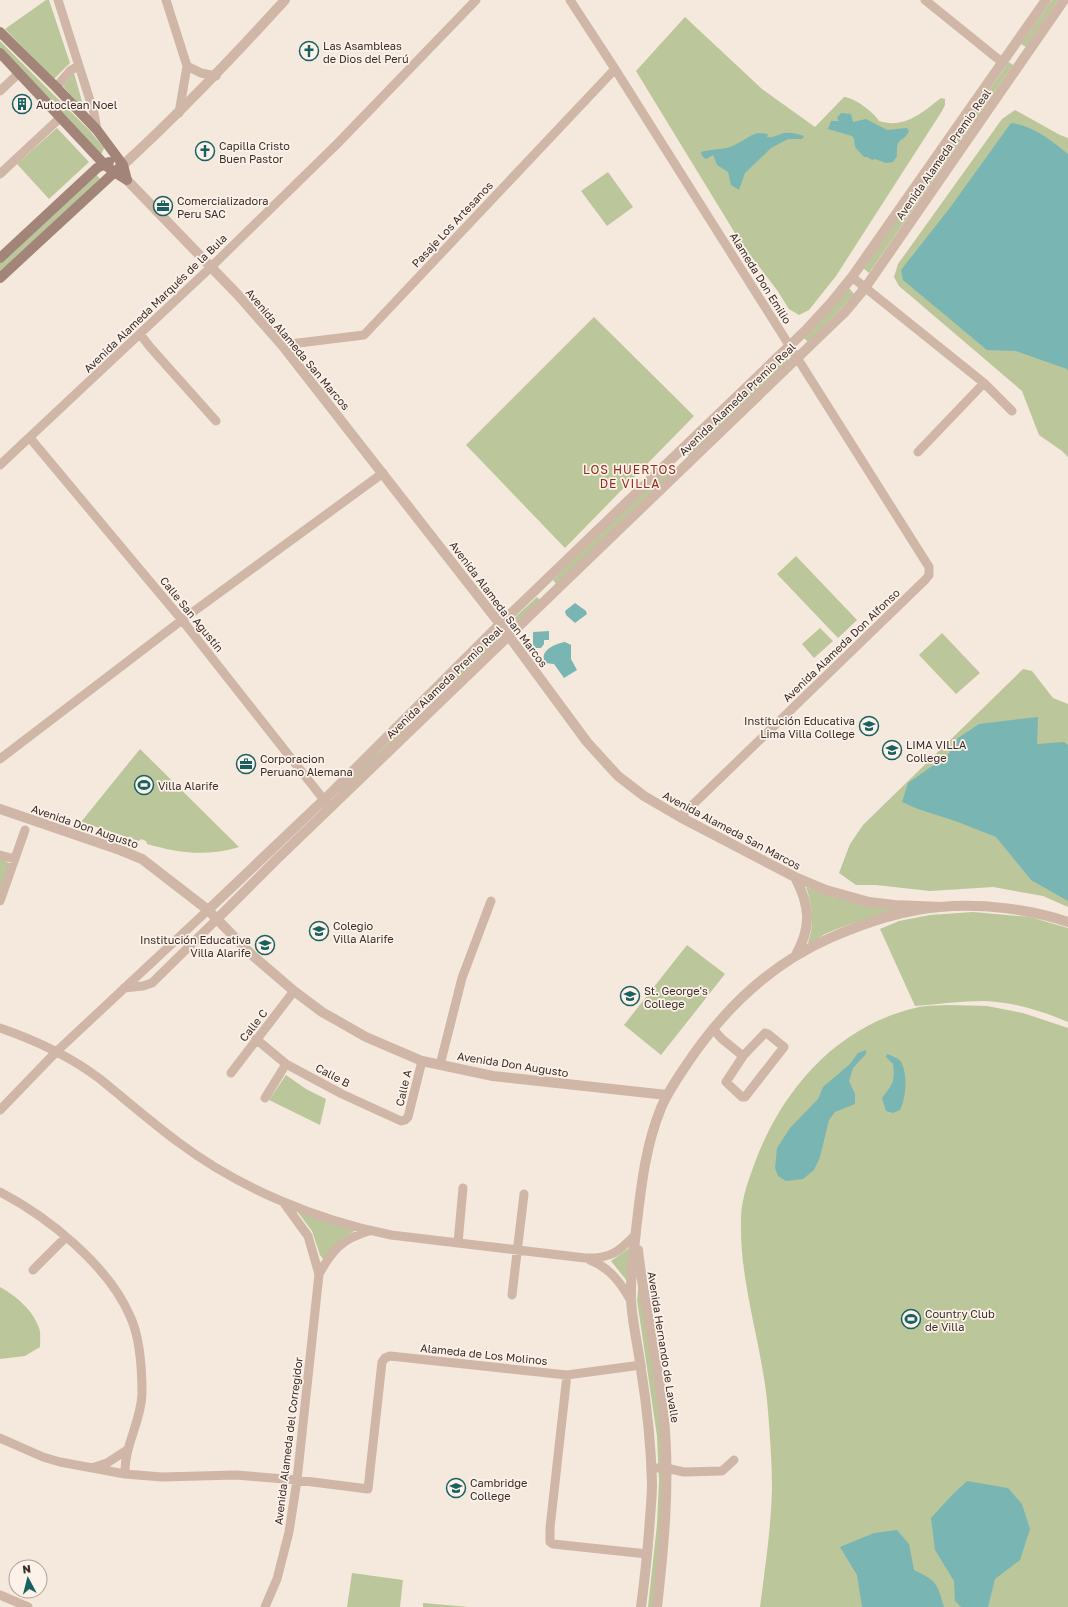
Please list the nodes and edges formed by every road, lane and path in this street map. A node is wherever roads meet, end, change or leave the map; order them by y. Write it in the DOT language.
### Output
graph roads {
  1 [pos="58,0"];
  2 [pos="166,0"];
  3 [pos="285,0"];
  4 [pos="476,0"];
  5 [pos="570,0"];
  6 [pos="924,0"];
  7 [pos="1046,0"];
  8 [pos="1064,0"];
  9 [pos="0,32"];
  10 [pos="0,53"];
  11 [pos="1003,63"];
  12 [pos="79,66"];
  13 [pos="187,66"];
  14 [pos="615,69"];
  15 [pos="19,73"];
  16 [pos="216,76"];
  17 [pos="56,87"];
  18 [pos="0,91"];
  19 [pos="179,113"];
  20 [pos="61,117"];
  21 [pos="97,130"];
  22 [pos="120,161"];
  23 [pos="104,164"];
  24 [pos="114,172"];
  25 [pos="0,174"];
  26 [pos="127,180"];
  27 [pos="0,258"];
  28 [pos="211,267"];
  29 [pos="852,277"];
  30 [pos="0,278"];
  31 [pos="865,288"];
  32 [pos="140,334"];
  33 [pos="282,345"];
  34 [pos="789,346"];
  35 [pos="797,358"];
  36 [pos="984,383"];
  37 [pos="1012,411"];
  38 [pos="216,421"];
  39 [pos="30,438"];
  40 [pos="918,452"];
  41 [pos="0,466"];
  42 [pos="383,472"];
  43 [pos="929,570"];
  44 [pos="182,620"];
  45 [pos="500,624"];
  46 [pos="509,636"];
  47 [pos="439,684"];
  48 [pos="449,694"];
  49 [pos="411,713"];
  50 [pos="420,722"];
  51 [pos="0,759"];
  52 [pos="323,800"];
  53 [pos="331,809"];
  54 [pos="0,810"];
  55 [pos="680,818"];
  56 [pos="25,830"];
  57 [pos="276,845"];
  58 [pos="284,853"];
  59 [pos="0,855"];
  60 [pos="15,859"];
  61 [pos="795,878"];
  62 [pos="0,901"];
  63 [pos="492,901"];
  64 [pos="941,907"];
  65 [pos="208,910"];
  66 [pos="217,919"];
  67 [pos="1068,922"];
  68 [pos="796,956"];
  69 [pos="124,988"];
  70 [pos="294,991"];
  71 [pos="0,1028"];
  72 [pos="713,1029"];
  73 [pos="256,1039"];
  74 [pos="56,1052"];
  75 [pos="743,1056"];
  76 [pos="422,1061"];
  77 [pos="286,1064"];
  78 [pos="440,1065"];
  79 [pos="231,1074"];
  80 [pos="667,1095"];
  81 [pos="265,1098"];
  82 [pos="0,1110"];
  83 [pos="405,1120"];
  84 [pos="463,1188"];
  85 [pos="0,1192"];
  86 [pos="524,1194"];
  87 [pos="284,1203"];
  88 [pos="369,1231"];
  89 [pos="636,1234"];
  90 [pos="66,1236"];
  91 [pos="458,1243"];
  92 [pos="517,1250"];
  93 [pos="585,1258"];
  94 [pos="33,1270"];
  95 [pos="319,1274"];
  96 [pos="512,1295"];
  97 [pos="631,1301"];
  98 [pos="641,1365"];
  99 [pos="567,1375"];
  100 [pos="0,1438"];
  101 [pos="127,1450"];
  102 [pos="734,1460"];
  103 [pos="651,1468"];
  104 [pos="666,1468"];
  105 [pos="91,1469"];
  106 [pos="125,1474"];
  107 [pos="297,1480"];
  108 [pos="647,1554"];
  109 [pos="0,1595"];
  110 [pos="28,1607"];
  111 [pos="265,1607"];
  112 [pos="641,1607"];
  113 [pos="657,1607"];
  1 -- 12 [label="street"];
  2 -- 13 [label="street"];
  3 -- 16 [label="street"];
  4 -- 28 [label="street, Avenida Alameda Marqués de la Bula"];
  5 -- 14 [label="street, Alameda Don Emilio"];
  6 -- 11 [label="street"];
  7 -- 11 [label="street, Avenida Alameda Premio Real"];
  8 -- 31 [label="street, Avenida Alameda Premio Real"];
  9 -- 17 [label="main road, Avenida Alameda San Marcos"];
  10 -- 15 [label="main road, Avenida Alameda San Marcos"];
  11 -- 29 [label="street, Avenida Alameda Premio Real"];
  12 -- 17 [label="street"];
  12 -- 21 [label="street"];
  13 -- 16 [label="street"];
  13 -- 19 [label="street"];
  14 -- 33 [label="street, Pasaje Los Artesanos"];
  14 -- 34 [label="street, Alameda Don Emilio"];
  15 -- 18 [label="street"];
  15 -- 20 [label="main road, Avenida Alameda San Marcos"];
  16 -- 19 [label="street"];
  17 -- 21 [label="main road, Avenida Alameda San Marcos"];
  19 -- 22 [label="street"];
  20 -- 23 [label="main road, Avenida Alameda San Marcos"];
  20 -- 25 [label="street"];
  21 -- 22 [label="main road, Avenida Alameda San Marcos"];
  22 -- 23 [label="main road"];
  22 -- 24 [label="main road"];
  22 -- 26 [label="main road, Avenida Alameda San Marcos"];
  23 -- 24 [label="main road, Avenida Alameda San Marcos"];
  23 -- 27 [label="main road"];
  24 -- 26 [label="main road, Avenida Alameda San Marcos"];
  24 -- 30 [label="main road"];
  26 -- 28 [label="street, Avenida Alameda San Marcos"];
  28 -- 32 [label="street, Avenida Alameda Marqués de la Bula"];
  28 -- 33 [label="street, Avenida Alameda San Marcos"];
  29 -- 31 [label="street"];
  29 -- 34 [label="street, Avenida Alameda Premio Real"];
  31 -- 35 [label="street, Avenida Alameda Premio Real"];
  31 -- 36 [label="street"];
  32 -- 38 [label="street"];
  32 -- 39 [label="street, Avenida Alameda Marqués de la Bula"];
  33 -- 42 [label="street, Avenida Alameda San Marcos"];
  34 -- 35 [label="street, Alameda Don Emilio"];
  34 -- 45 [label="street, Avenida Alameda Premio Real"];
  35 -- 43 [label="street, Alameda Don Emilio"];
  35 -- 46 [label="street, Avenida Alameda Premio Real"];
  36 -- 37 [label="street"];
  36 -- 40 [label="street"];
  39 -- 41 [label="street, Avenida Alameda Marqués de la Bula"];
  39 -- 44 [label="street, Calle San Agustín"];
  42 -- 44 [label="street"];
  42 -- 45 [label="street, Avenida Alameda San Marcos"];
  43 -- 55 [label="street, Avenida Alameda Don Alfonso"];
  44 -- 51 [label="street"];
  44 -- 52 [label="street, Calle San Agustín"];
  45 -- 46 [label="street, Avenida Alameda San Marcos"];
  45 -- 47 [label="street, Avenida Alameda Premio Real"];
  46 -- 48 [label="street, Avenida Alameda Premio Real"];
  46 -- 55 [label="street, Avenida Alameda San Marcos"];
  47 -- 48 [label="street"];
  47 -- 49 [label="street, Avenida Alameda Premio Real"];
  48 -- 50 [label="street, Avenida Alameda Premio Real"];
  49 -- 50 [label="street"];
  49 -- 52 [label="street, Avenida Alameda Premio Real"];
  50 -- 53 [label="street, Avenida Alameda Premio Real"];
  52 -- 53 [label="street, Calle San Agustín"];
  52 -- 57 [label="street, Avenida Alameda Premio Real"];
  53 -- 58 [label="street, Avenida Alameda Premio Real"];
  54 -- 65 [label="street, Avenida Don Augusto"];
  55 -- 61 [label="street, Avenida Alameda San Marcos"];
  56 -- 60 [label="street"];
  57 -- 58 [label="street"];
  57 -- 65 [label="street, Avenida Alameda Premio Real"];
  58 -- 66 [label="street, Avenida Alameda Premio Real"];
  59 -- 60 [label="street"];
  60 -- 62 [label="street"];
  61 -- 64 [label="street, Avenida Alameda San Marcos"];
  61 -- 68 [label="street"];
  63 -- 78 [label="street"];
  64 -- 67 [label="street, Avenida Hernando de Lavalle"];
  64 -- 68 [label="street, Avenida Hernando de Lavalle"];
  65 -- 66 [label="street, Avenida Don Augusto"];
  65 -- 69 [label="street, Avenida Alameda Premio Real"];
  66 -- 69 [label="street, Avenida Alameda Premio Real"];
  66 -- 70 [label="street, Avenida Don Augusto"];
  68 -- 72 [label="street, Avenida Hernando de Lavalle"];
  69 -- 74 [label="street, Avenida Alameda Premio Real"];
  70 -- 73 [label="street, Calle C"];
  70 -- 76 [label="street, Avenida Don Augusto"];
  71 -- 74 [label="street"];
  72 -- 75 [label="street"];
  72 -- 80 [label="street, Avenida Hernando de Lavalle"];
  73 -- 77 [label="street, Calle B"];
  73 -- 79 [label="street, Calle C"];
  74 -- 82 [label="street, Avenida Alameda Premio Real"];
  74 -- 87 [label="street"];
  75 -- 75 [label="street"];
  76 -- 78 [label="street, Avenida Don Augusto"];
  76 -- 83 [label="street, Calle A"];
  77 -- 81 [label="street"];
  77 -- 83 [label="street, Calle B"];
  78 -- 80 [label="street, Avenida Don Augusto"];
  80 -- 89 [label="street, Avenida Hernando de Lavalle"];
  84 -- 91 [label="street"];
  85 -- 90 [label="street"];
  86 -- 92 [label="street"];
  87 -- 88 [label="street"];
  87 -- 95 [label="street, Avenida Alameda del Corregidor"];
  88 -- 91 [label="street"];
  88 -- 95 [label="street, Avenida Alameda del Corregidor"];
  89 -- 93 [label="street"];
  89 -- 97 [label="street, Avenida Hernando de Lavalle"];
  89 -- 104 [label="street, Avenida Hernando de Lavalle"];
  90 -- 94 [label="street"];
  90 -- 101 [label="street"];
  91 -- 92 [label="street"];
  92 -- 93 [label="street"];
  92 -- 96 [label="street"];
  93 -- 97 [label="street"];
  95 -- 107 [label="street, Avenida Alameda del Corregidor"];
  97 -- 98 [label="street, Avenida Hernando de Lavalle"];
  98 -- 99 [label="street, Alameda de Los Molinos"];
  98 -- 103 [label="street, Avenida Hernando de Lavalle"];
  99 -- 107 [label="street, Alameda de Los Molinos"];
  99 -- 108 [label="street"];
  100 -- 105 [label="street"];
  101 -- 105 [label="street"];
  101 -- 106 [label="street"];
  102 -- 104 [label="street"];
  103 -- 104 [label="street"];
  103 -- 108 [label="street, Avenida Hernando de Lavalle"];
  104 -- 113 [label="street, Avenida Hernando de Lavalle"];
  105 -- 106 [label="street"];
  106 -- 107 [label="street"];
  107 -- 111 [label="street, Avenida Alameda del Corregidor"];
  108 -- 112 [label="street, Avenida Hernando de Lavalle"];
  109 -- 110 [label="street"];
}
